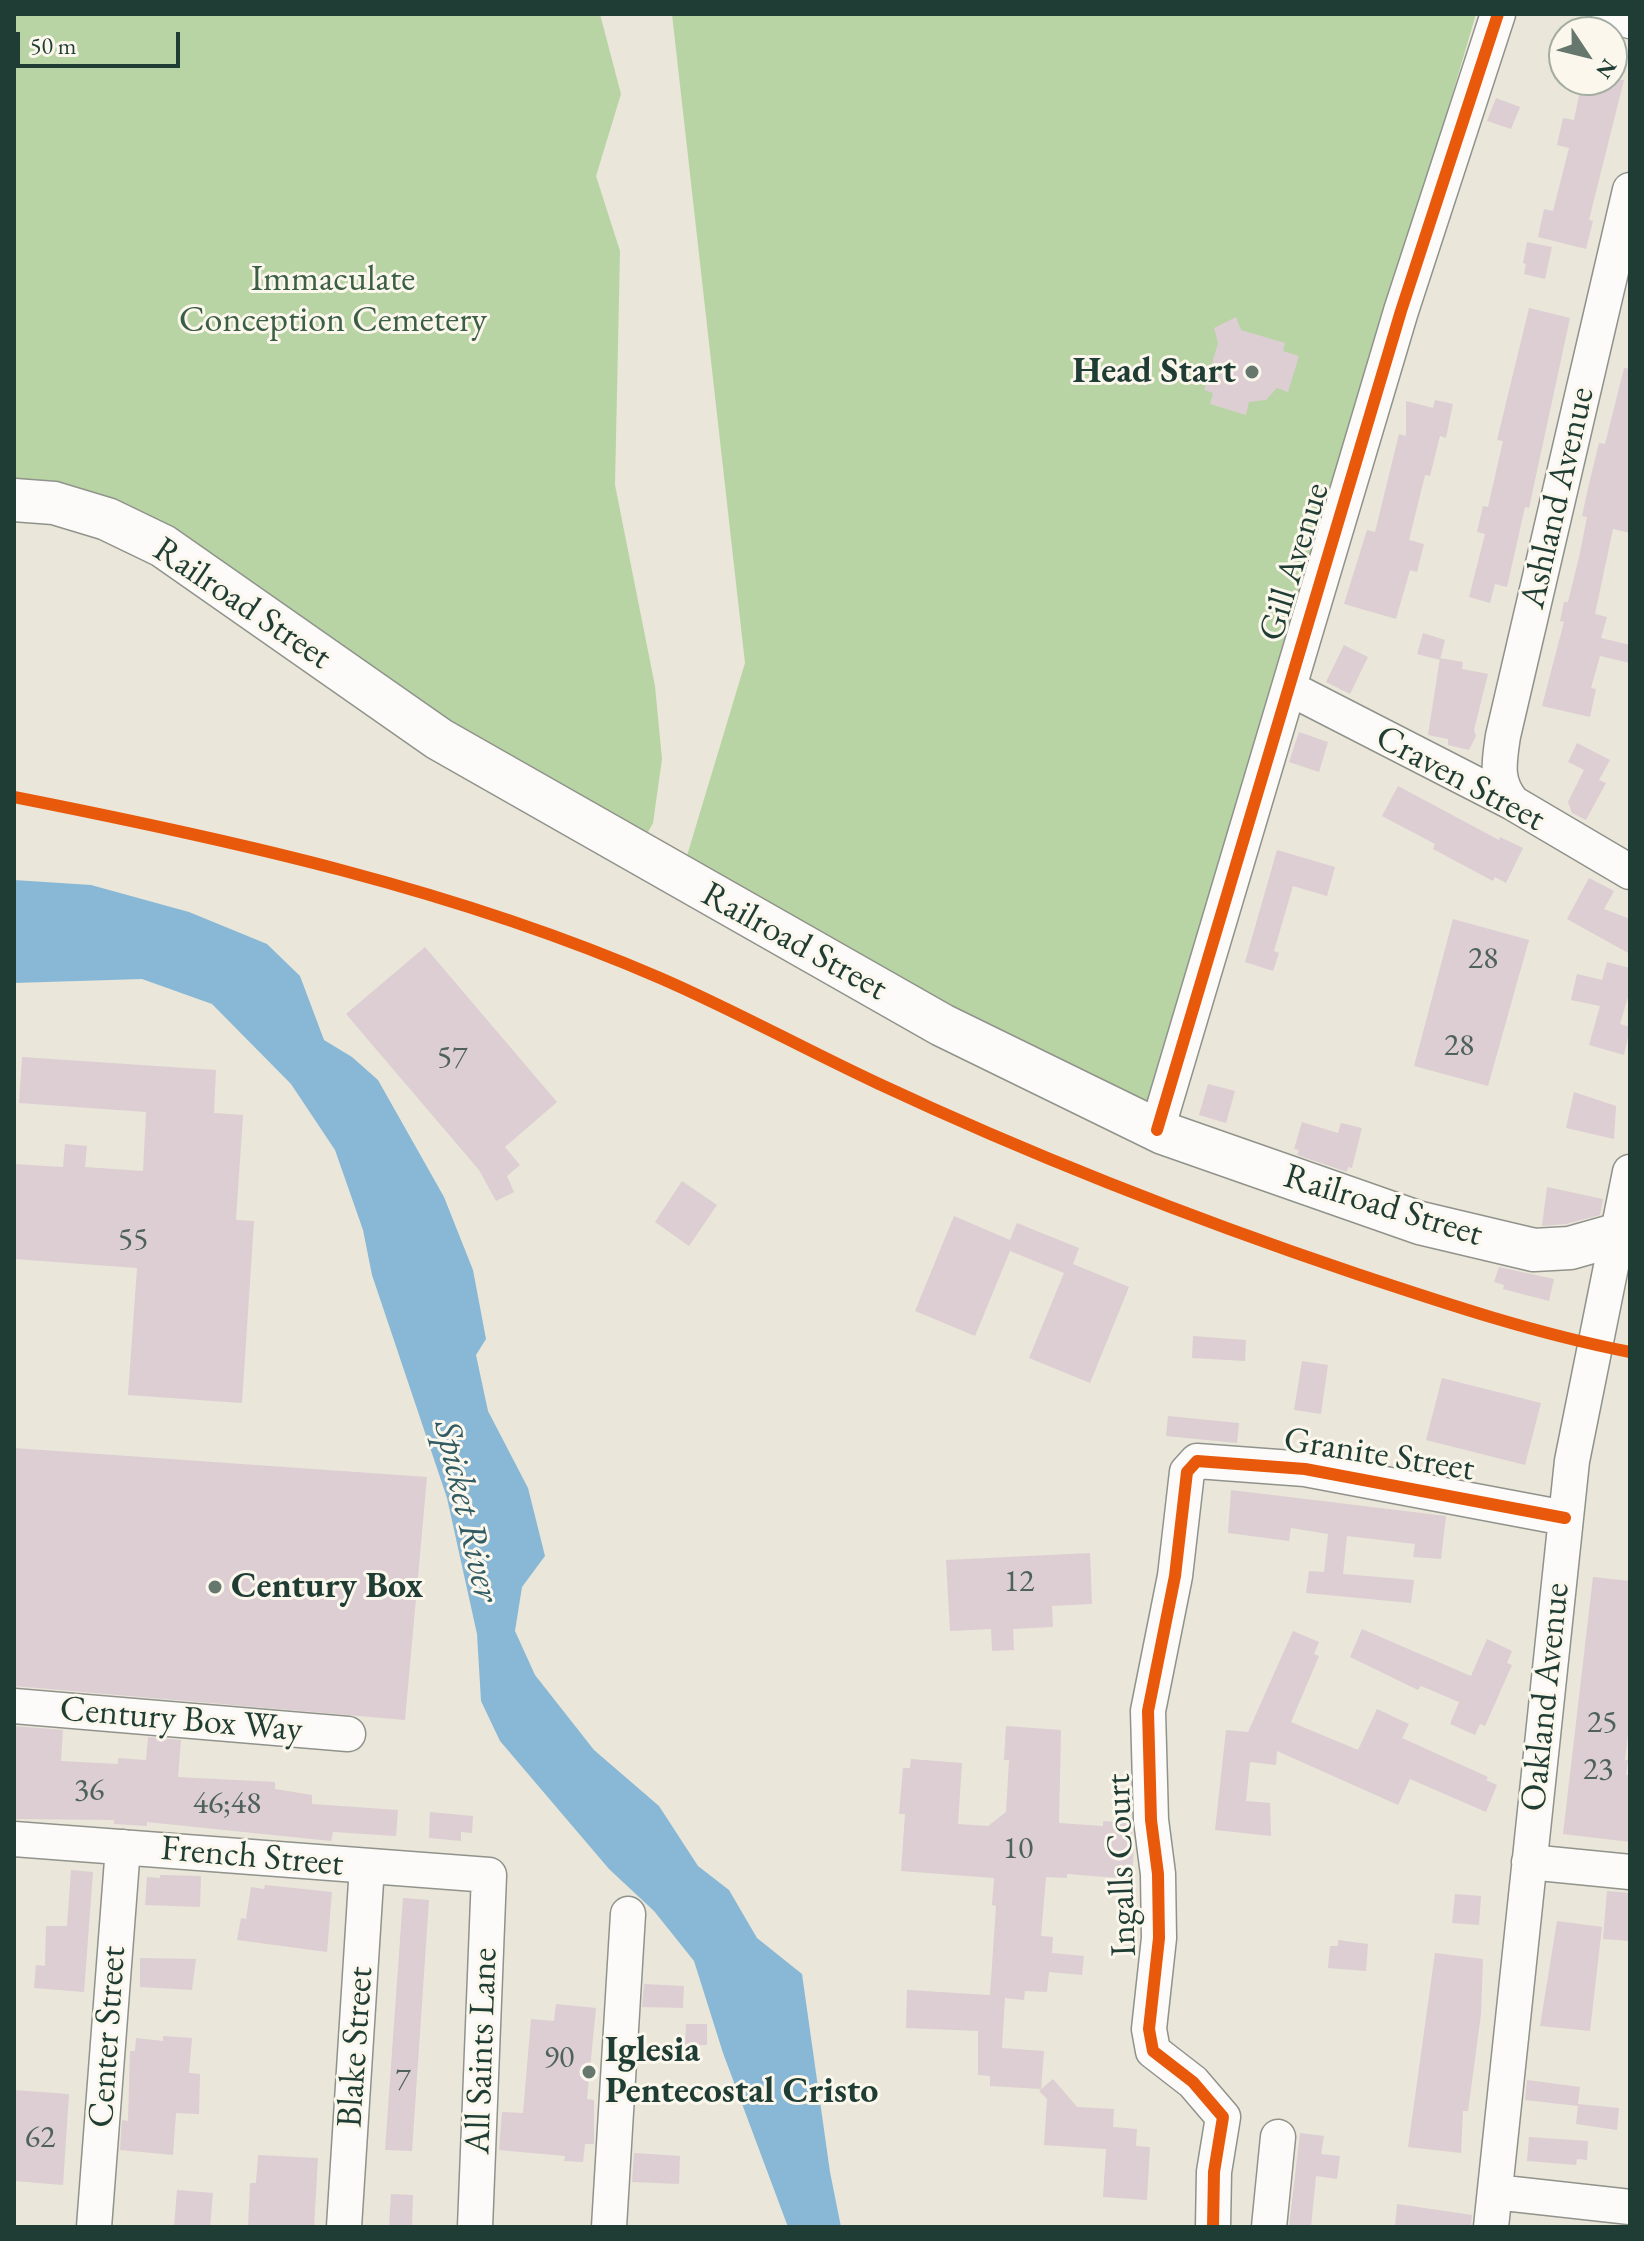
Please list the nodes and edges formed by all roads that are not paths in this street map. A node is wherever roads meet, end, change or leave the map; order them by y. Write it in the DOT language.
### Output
graph roads {
  1 [pos="1498,14"];
  2 [pos="1609,14"];
  3 [pos="1630,21"];
  4 [pos="1630,190"];
  5 [pos="14,500"];
  6 [pos="1289,688"];
  7 [pos="1513,803"];
  8 [pos="1630,872"];
  9 [pos="1157,1130"];
  10 [pos="1630,1172"];
  11 [pos="1622,1234"];
  12 [pos="1187,1472"];
  13 [pos="1565,1518"];
  14 [pos="14,1706"];
  15 [pos="348,1734"];
  16 [pos="14,1839"];
  17 [pos="123,1847"];
  18 [pos="1529,1862"];
  19 [pos="367,1866"];
  20 [pos="1630,1872"];
  21 [pos="489,1875"];
  22 [pos="628,1914"];
  23 [pos="1278,2137"];
  24 [pos="1495,2192"];
  25 [pos="1630,2207"];
  26 [pos="94,2227"];
  27 [pos="344,2227"];
  28 [pos="475,2227"];
  29 [pos="609,2227"];
  30 [pos="1213,2227"];
  31 [pos="1269,2227"];
  32 [pos="1491,2227"];
  1 -- 6 [label="street, Gill Avenue"];
  2 -- 3 [label="street"];
  4 -- 7 [label="street, Ashland Avenue"];
  5 -- 9 [label="main road, Railroad Street"];
  6 -- 7 [label="street, Craven Street"];
  6 -- 9 [label="street, Gill Avenue"];
  7 -- 8 [label="street, Craven Street"];
  9 -- 11 [label="main road, Railroad Street"];
  10 -- 11 [label="street, Oakland Avenue"];
  11 -- 13 [label="street, Oakland Avenue"];
  12 -- 13 [label="street, Granite Street"];
  12 -- 30 [label="street, Ingalls Court"];
  13 -- 18 [label="street, Oakland Avenue"];
  14 -- 15 [label="street, Century Box Way"];
  16 -- 17 [label="street, French Street"];
  17 -- 19 [label="street, French Street"];
  17 -- 26 [label="street, Center Street"];
  18 -- 20 [label="street"];
  18 -- 24 [label="street, Oakland Avenue"];
  19 -- 21 [label="street, French Street"];
  19 -- 27 [label="street, Blake Street"];
  21 -- 28 [label="street, All Saints Lane"];
  22 -- 29 [label="street"];
  23 -- 31 [label="street"];
  24 -- 25 [label="street"];
  24 -- 32 [label="street, Oakland Avenue"];
}
